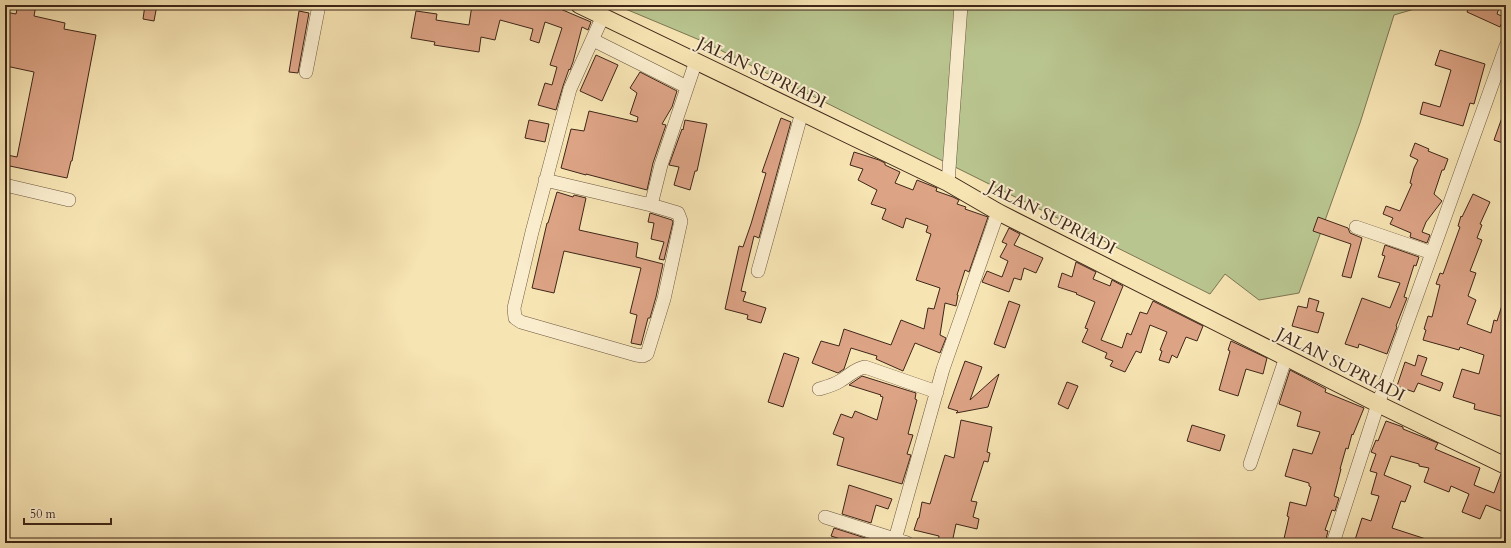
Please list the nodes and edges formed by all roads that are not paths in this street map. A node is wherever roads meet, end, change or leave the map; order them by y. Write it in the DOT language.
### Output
graph roads {
  1 [pos="319,5"];
  2 [pos="579,5"];
  3 [pos="961,5"];
  4 [pos="603,16"];
  5 [pos="593,40"];
  6 [pos="1506,46"];
  7 [pos="696,61"];
  8 [pos="306,72"];
  9 [pos="687,87"];
  10 [pos="802,112"];
  11 [pos="545,180"];
  12 [pos="948,182"];
  13 [pos="5,185"];
  14 [pos="69,200"];
  15 [pos="651,205"];
  16 [pos="998,212"];
  17 [pos="1356,227"];
  18 [pos="1432,253"];
  19 [pos="758,271"];
  20 [pos="1286,357"];
  21 [pos="819,389"];
  22 [pos="937,392"];
  23 [pos="1378,404"];
  24 [pos="1505,463"];
  25 [pos="1250,464"];
  26 [pos="825,517"];
  27 [pos="899,542"];
  28 [pos="1333,543"];
  1 -- 8 [label="street"];
  2 -- 4 [label="main road, JALAN SUPRIADI"];
  3 -- 12 [label="street"];
  4 -- 5 [label="street"];
  4 -- 7 [label="main road, JALAN SUPRIADI"];
  5 -- 9 [label="street"];
  5 -- 11 [label="street"];
  6 -- 18 [label="street"];
  7 -- 9 [label="street"];
  7 -- 10 [label="main road, JALAN SUPRIADI"];
  9 -- 15 [label="street"];
  10 -- 12 [label="main road, JALAN SUPRIADI"];
  10 -- 19 [label="street"];
  11 -- 15 [label="street"];
  11 -- 15 [label="street"];
  12 -- 16 [label="main road, JALAN SUPRIADI"];
  13 -- 14 [label="street"];
  16 -- 20 [label="main road, JALAN SUPRIADI"];
  16 -- 22 [label="street"];
  17 -- 18 [label="street"];
  18 -- 23 [label="street"];
  20 -- 23 [label="main road, JALAN SUPRIADI"];
  20 -- 25 [label="street"];
  21 -- 22 [label="street"];
  22 -- 27 [label="street"];
  23 -- 24 [label="main road, JALAN SUPRIADI"];
  23 -- 28 [label="street"];
  26 -- 27 [label="street"];
}
